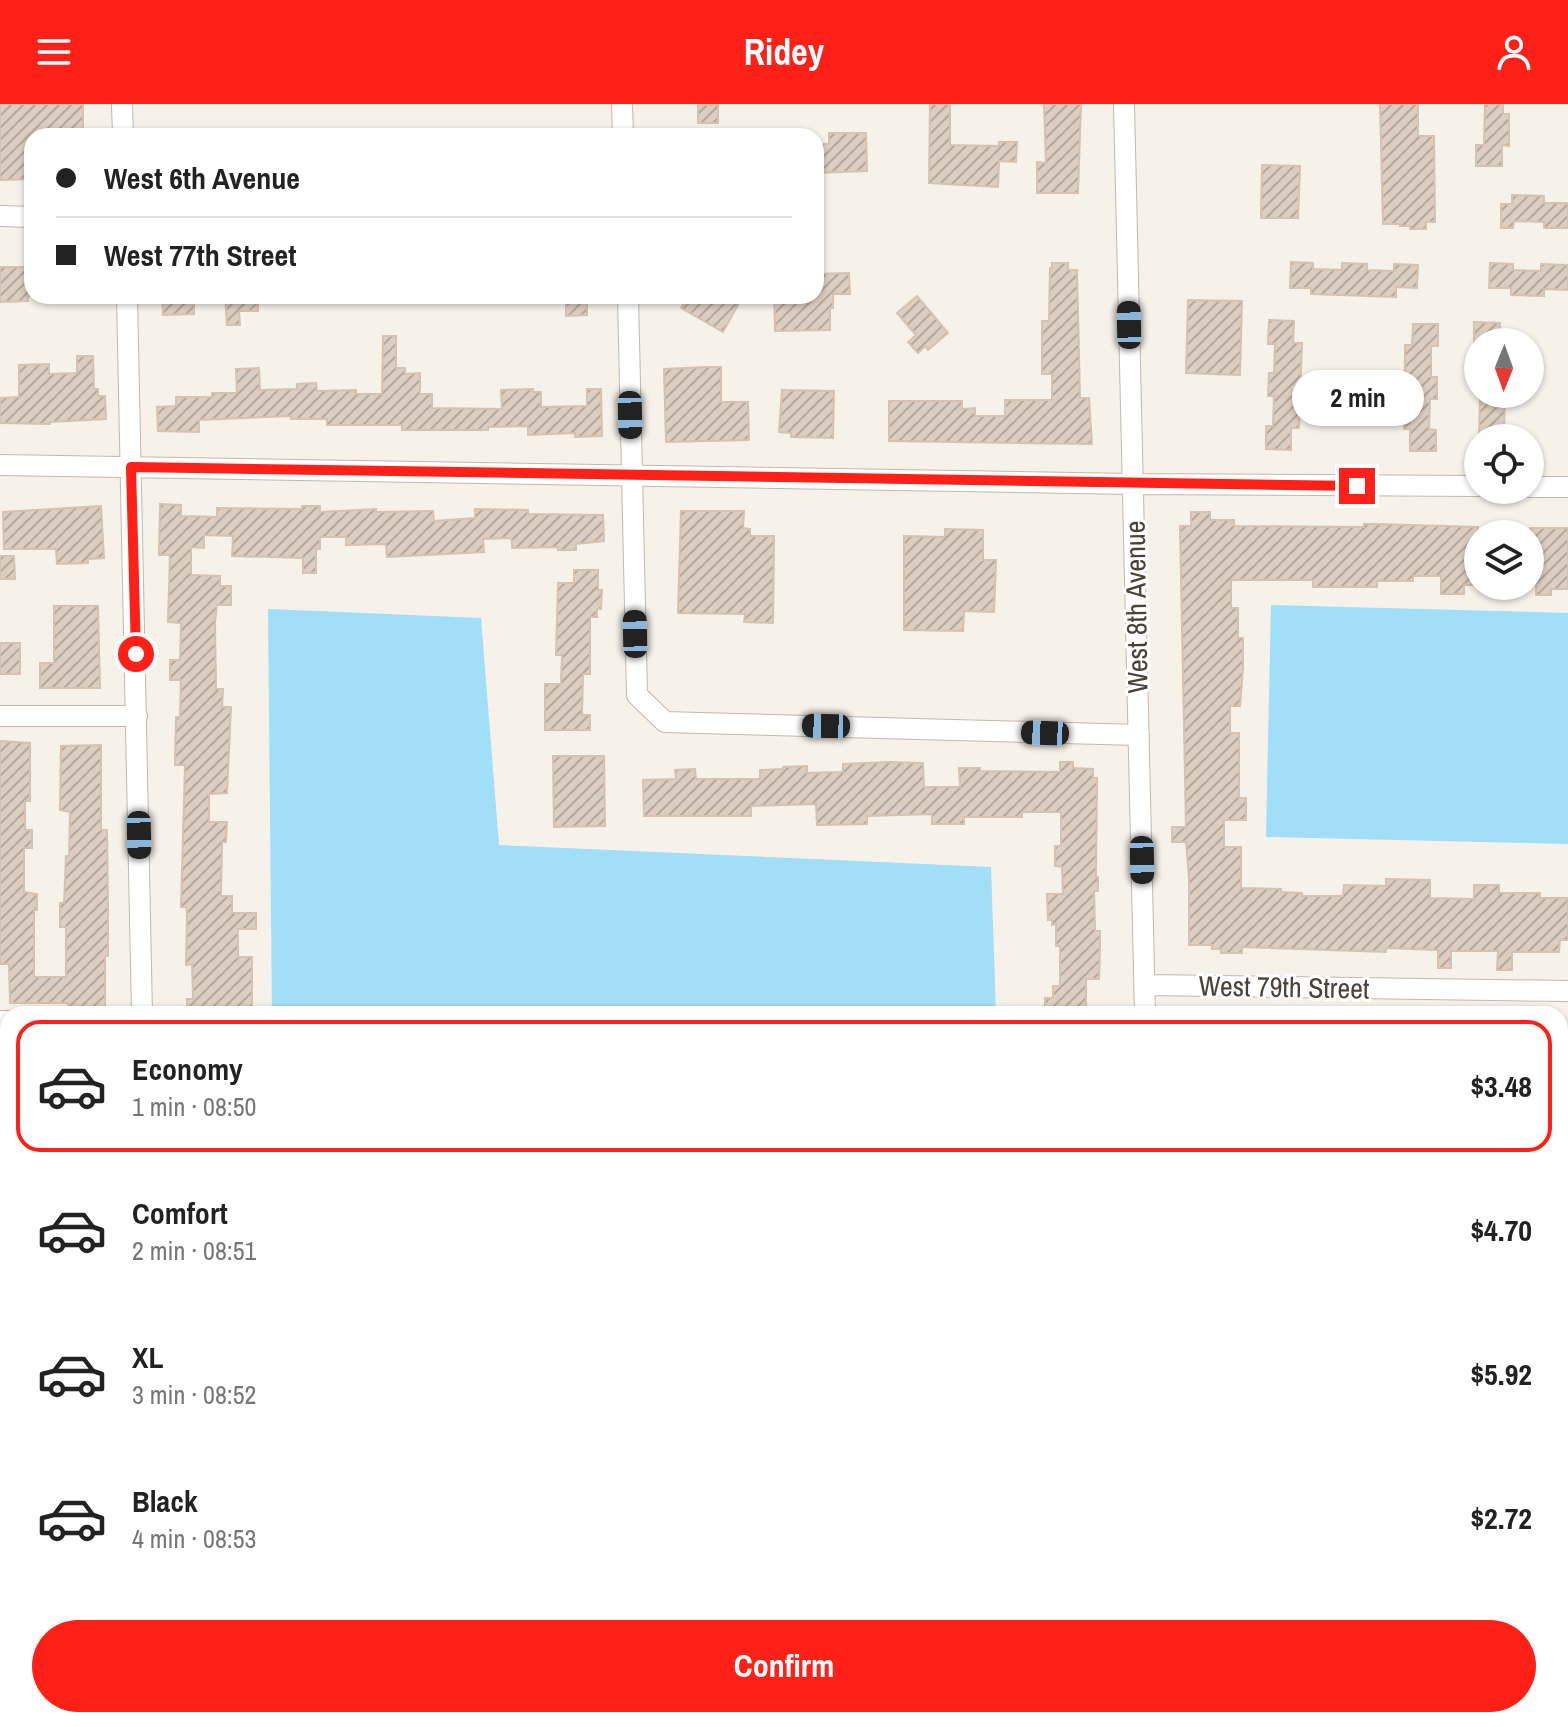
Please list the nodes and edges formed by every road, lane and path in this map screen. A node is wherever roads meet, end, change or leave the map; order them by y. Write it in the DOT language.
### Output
graph roads {
  1 [pos="122,104"];
  2 [pos="622,104"];
  3 [pos="1124,104"];
  4 [pos="123,128"];
  5 [pos="623,128"];
  6 [pos="0,216"];
  7 [pos="24,217"];
  8 [pos="127,304"];
  9 [pos="628,304"];
  10 [pos="0,465"];
  11 [pos="131,467"];
  12 [pos="631,475"];
  13 [pos="1133,484"];
  14 [pos="1464,486"];
  15 [pos="1544,487"];
  16 [pos="1568,487"];
  17 [pos="0,716"];
  18 [pos="137,716"];
  19 [pos="1139,735"];
  20 [pos="1145,985"];
  21 [pos="1568,991"];
  22 [pos="142,1006"];
  23 [pos="1145,1006"];
  1 -- 4 [label="street"];
  2 -- 5 [label="street"];
  3 -- 13 [label="street, West 8th Avenue"];
  6 -- 7 [label="street"];
  8 -- 11 [label="street"];
  9 -- 12 [label="street"];
  10 -- 11 [label="street"];
  11 -- 12 [label="street"];
  11 -- 18 [label="street"];
  12 -- 13 [label="street"];
  12 -- 19 [label="street"];
  13 -- 14 [label="street"];
  13 -- 19 [label="street, West 8th Avenue"];
  15 -- 16 [label="street"];
  17 -- 18 [label="street"];
  18 -- 22 [label="street"];
  19 -- 20 [label="street, West 8th Avenue"];
  20 -- 21 [label="street, West 79th Street"];
  20 -- 23 [label="street, West 8th Avenue"];
}
